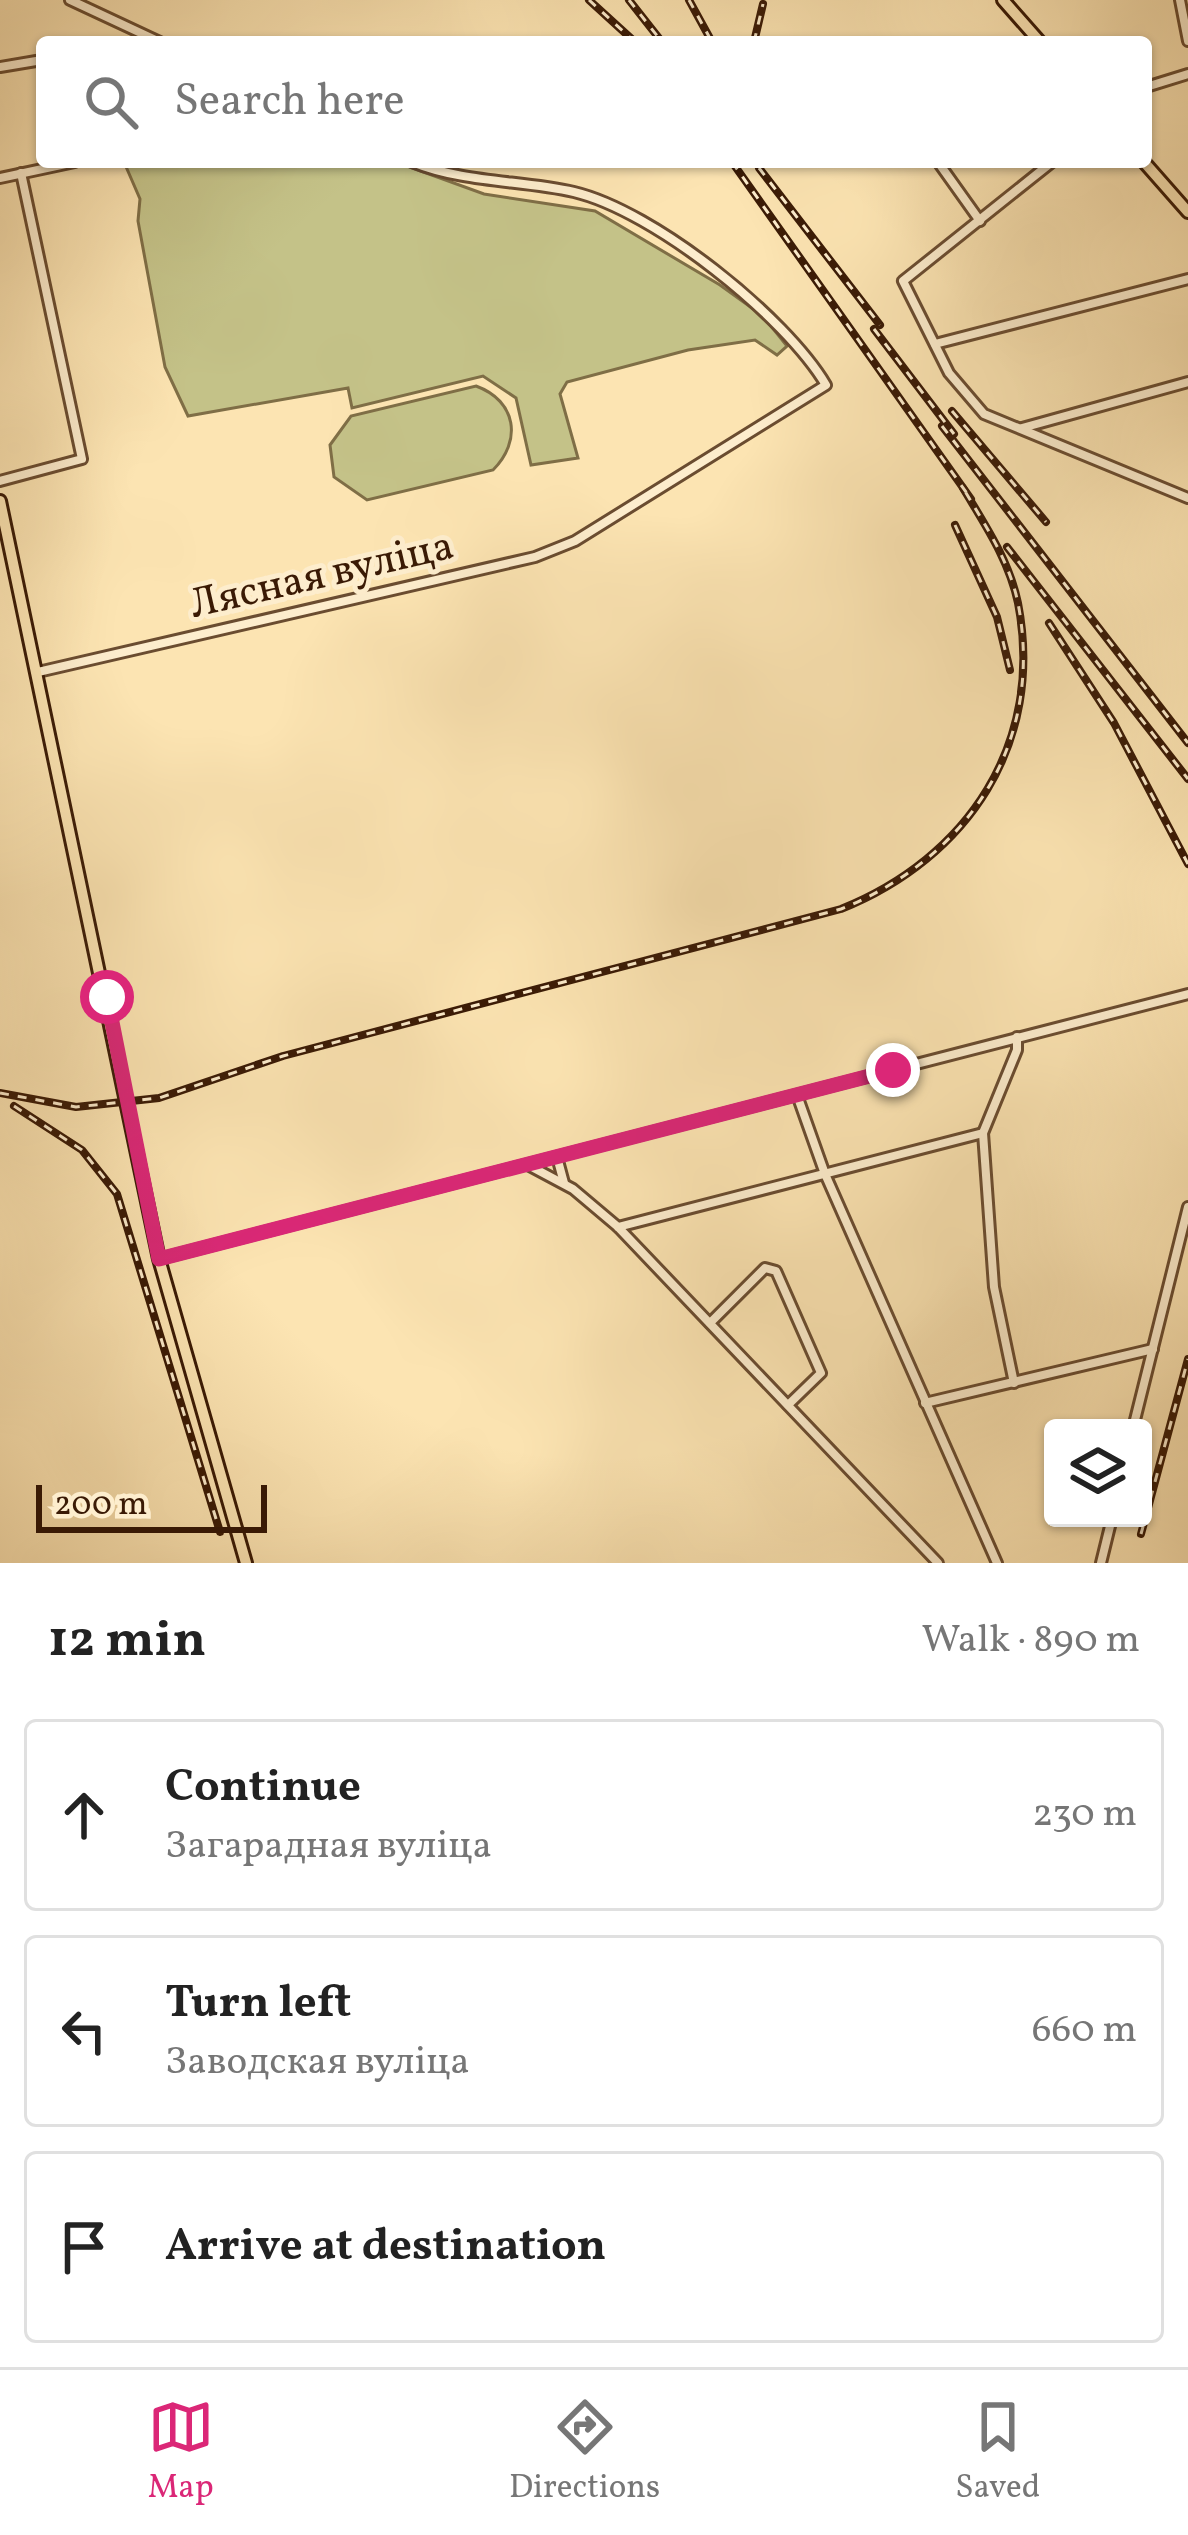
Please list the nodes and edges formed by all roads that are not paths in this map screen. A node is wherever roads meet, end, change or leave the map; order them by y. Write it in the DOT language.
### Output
graph roads {
  1 [pos="70,0"];
  2 [pos="1003,0"];
  3 [pos="1180,0"];
  4 [pos="147,36"];
  5 [pos="1035,36"];
  6 [pos="1188,41"];
  7 [pos="36,62"];
  8 [pos="0,67"];
  9 [pos="1188,74"];
  10 [pos="1152,85"];
  11 [pos="46,168"];
  12 [pos="426,168"];
  13 [pos="942,168"];
  14 [pos="1045,168"];
  15 [pos="1149,168"];
  16 [pos="21,173"];
  17 [pos="0,178"];
  18 [pos="1188,212"];
  19 [pos="980,220"];
  20 [pos="1188,279"];
  21 [pos="935,344"];
  22 [pos="1188,382"];
  23 [pos="1020,428"];
  24 [pos="0,481"];
  25 [pos="1188,498"];
  26 [pos="0,501"];
  27 [pos="38,672"];
  28 [pos="1188,994"];
  29 [pos="1018,1037"];
  30 [pos="797,1095"];
  31 [pos="983,1133"];
  32 [pos="557,1157"];
  33 [pos="526,1165"];
  34 [pos="825,1174"];
  35 [pos="564,1183"];
  36 [pos="1188,1207"];
  37 [pos="618,1227"];
  38 [pos="159,1259"];
  39 [pos="710,1323"];
  40 [pos="1153,1349"];
  41 [pos="1014,1383"];
  42 [pos="926,1403"];
  43 [pos="788,1406"];
  44 [pos="1135,1419"];
  45 [pos="1110,1527"];
  46 [pos="246,1563"];
  47 [pos="938,1563"];
  48 [pos="997,1563"];
  49 [pos="1101,1563"];
  1 -- 4 [label="street"];
  2 -- 5 [label="main road"];
  3 -- 6 [label="street"];
  7 -- 8 [label="street"];
  9 -- 10 [label="street"];
  11 -- 16 [label="street"];
  12 -- 27 [label="street, Лясная вуліца"];
  13 -- 19 [label="street"];
  14 -- 19 [label="street"];
  15 -- 18 [label="main road"];
  16 -- 17 [label="street"];
  16 -- 24 [label="street"];
  19 -- 21 [label="street"];
  20 -- 21 [label="street"];
  21 -- 23 [label="street"];
  22 -- 23 [label="street"];
  23 -- 25 [label="street"];
  26 -- 27 [label="main road"];
  27 -- 38 [label="main road"];
  28 -- 29 [label="street"];
  29 -- 30 [label="street"];
  29 -- 31 [label="street"];
  30 -- 32 [label="street"];
  30 -- 34 [label="street"];
  31 -- 34 [label="street"];
  31 -- 41 [label="street"];
  32 -- 33 [label="street"];
  32 -- 35 [label="street"];
  33 -- 35 [label="street"];
  33 -- 38 [label="street"];
  34 -- 37 [label="street"];
  34 -- 42 [label="street"];
  35 -- 37 [label="street"];
  36 -- 40 [label="street"];
  37 -- 39 [label="street"];
  38 -- 46 [label="main road"];
  39 -- 43 [label="street"];
  39 -- 43 [label="street"];
  40 -- 41 [label="street"];
  40 -- 44 [label="street"];
  41 -- 42 [label="street"];
  42 -- 48 [label="street"];
  43 -- 47 [label="street"];
  45 -- 49 [label="street"];
}
